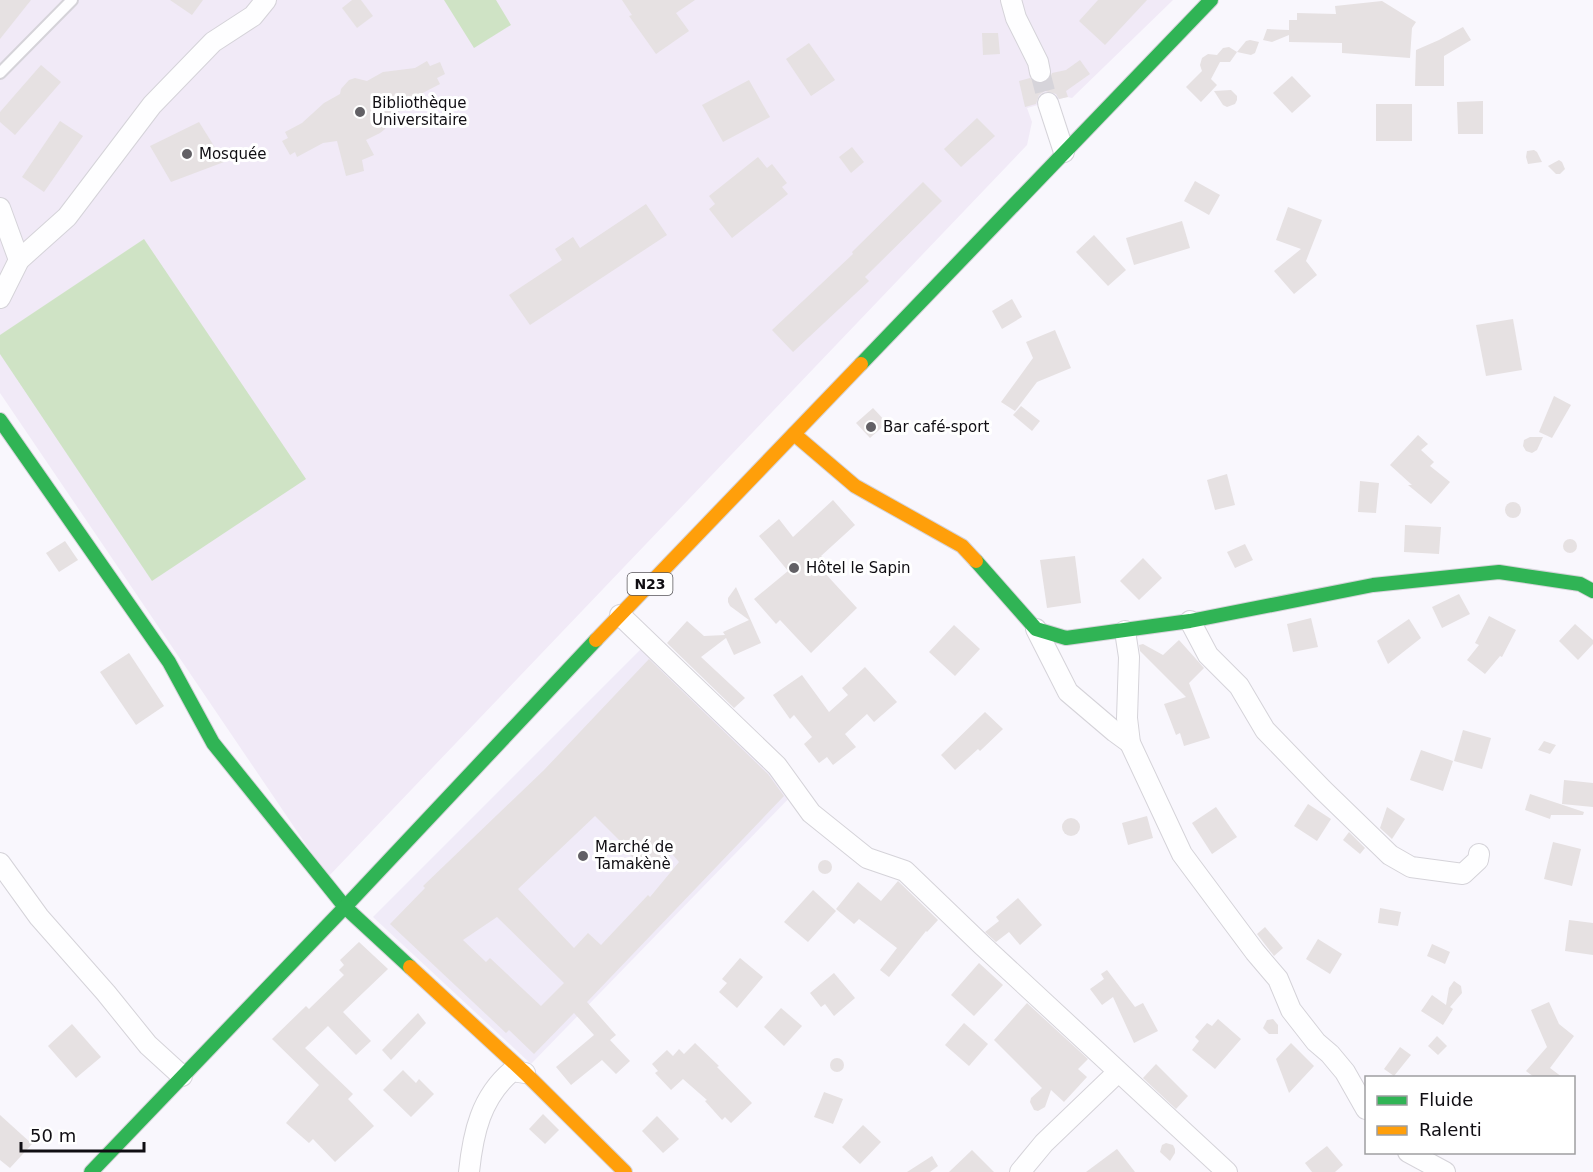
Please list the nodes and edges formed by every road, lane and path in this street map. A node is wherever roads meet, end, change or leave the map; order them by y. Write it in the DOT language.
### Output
graph roads {
  1 [pos="72,0"];
  2 [pos="266,0"];
  3 [pos="1211,0"];
  4 [pos="1015,6"];
  5 [pos="1040,72"];
  6 [pos="0,73"];
  7 [pos="1048,104"];
  8 [pos="1064,152"];
  9 [pos="0,208"];
  10 [pos="19,260"];
  11 [pos="0,298"];
  12 [pos="0,420"];
  13 [pos="794,434"];
  14 [pos="1593,591"];
  15 [pos="620,615"];
  16 [pos="1190,621"];
  17 [pos="1036,629"];
  18 [pos="1125,631"];
  19 [pos="1130,743"];
  20 [pos="1479,854"];
  21 [pos="0,863"];
  22 [pos="345,907"];
  23 [pos="1118,1072"];
  24 [pos="525,1073"];
  25 [pos="182,1076"];
  26 [pos="1365,1107"];
  27 [pos="1412,1154"];
  28 [pos="91,1172"];
  29 [pos="469,1172"];
  30 [pos="625,1172"];
  31 [pos="1020,1172"];
  32 [pos="1227,1172"];
  33 [pos="1445,1172"];
  1 -- 6 [label="lane"];
  2 -- 10 [label="street"];
  3 -- 8 [label="main road, N23"];
  4 -- 5 [label="street"];
  7 -- 8 [label="street"];
  8 -- 13 [label="main road, N23"];
  9 -- 10 [label="street"];
  10 -- 11 [label="street"];
  12 -- 22 [label="main road"];
  13 -- 15 [label="main road, N23"];
  13 -- 17 [label="main road"];
  14 -- 16 [label="main road"];
  15 -- 22 [label="main road, N23"];
  15 -- 23 [label="street"];
  16 -- 18 [label="main road"];
  16 -- 20 [label="street"];
  17 -- 18 [label="main road"];
  17 -- 19 [label="street"];
  18 -- 19 [label="street"];
  19 -- 26 [label="street"];
  21 -- 25 [label="street"];
  22 -- 24 [label="main road"];
  22 -- 25 [label="main road, N23"];
  23 -- 31 [label="street"];
  23 -- 32 [label="street"];
  24 -- 29 [label="street"];
  24 -- 30 [label="main road"];
  25 -- 28 [label="main road, N23"];
  27 -- 33 [label="street"];
}
